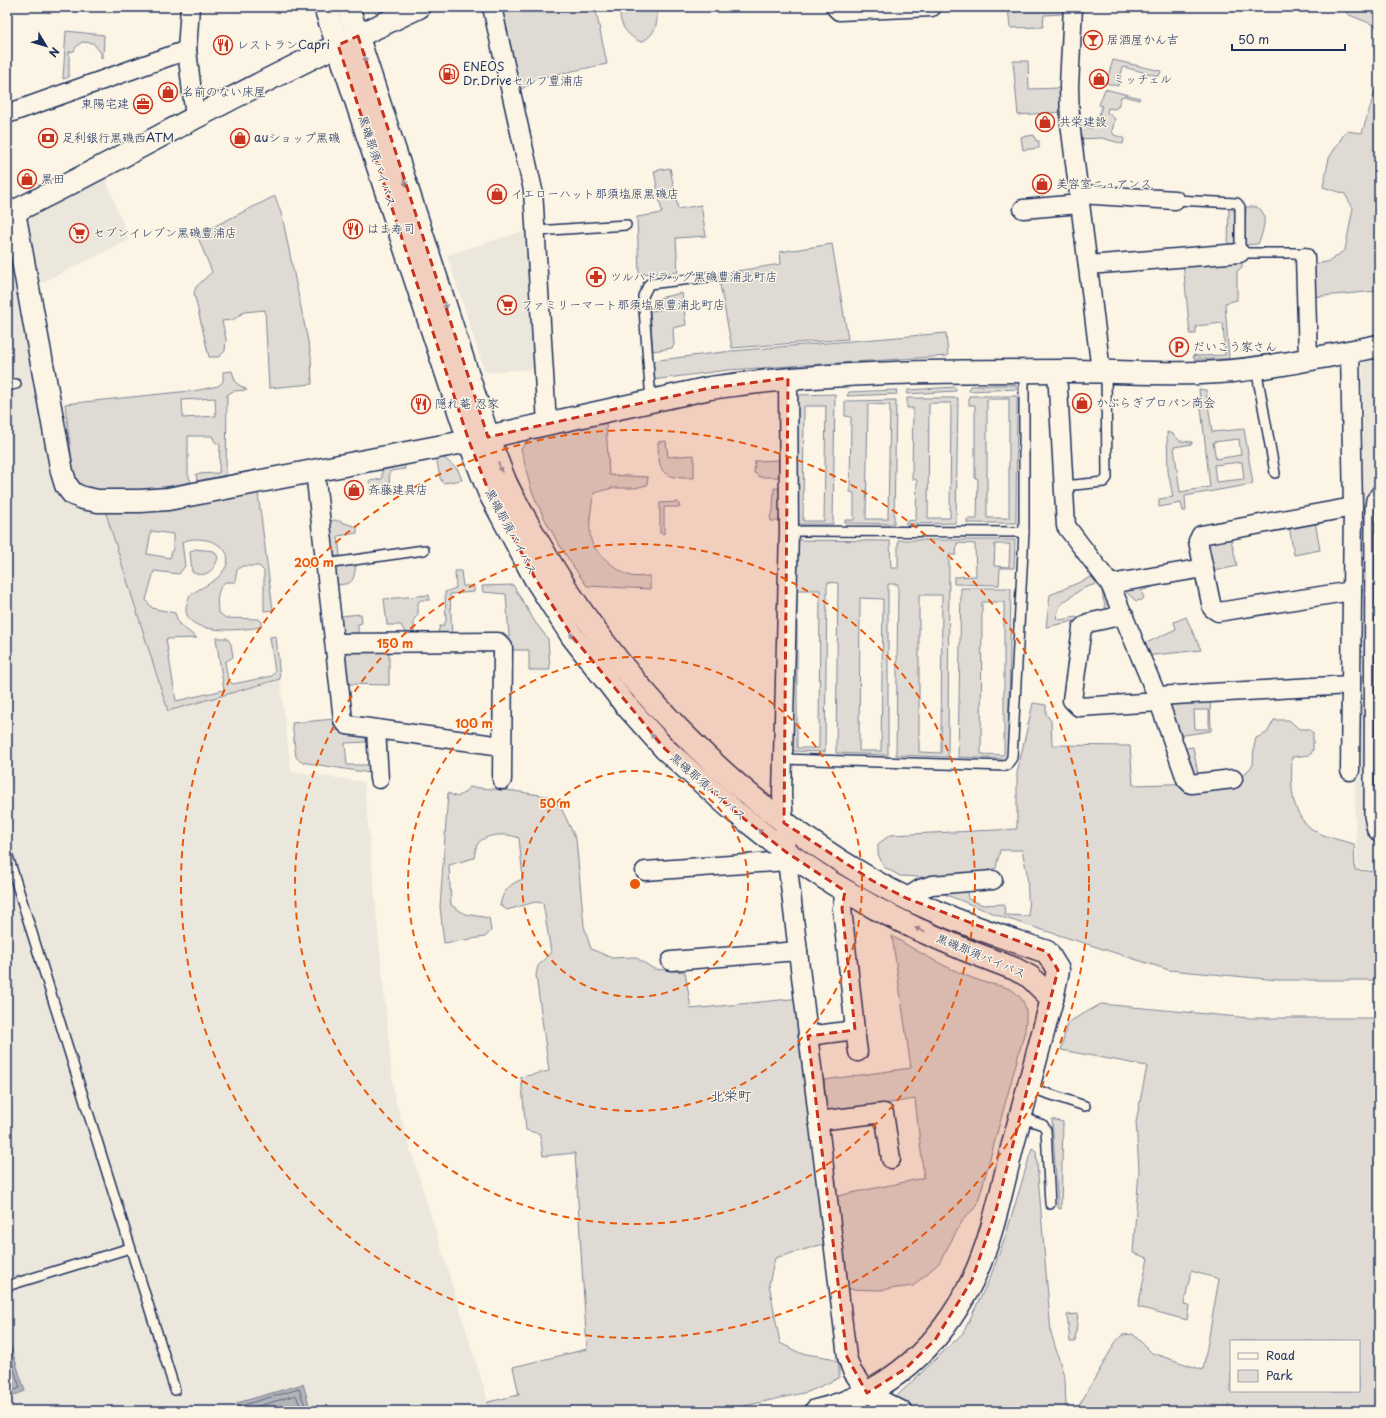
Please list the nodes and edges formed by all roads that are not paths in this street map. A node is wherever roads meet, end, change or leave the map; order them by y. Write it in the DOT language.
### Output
graph roads {
  1 [pos="190,7"];
  2 [pos="325,7"];
  3 [pos="348,7"];
  4 [pos="419,7"];
  5 [pos="492,7"];
  6 [pos="835,7"];
  7 [pos="932,7"];
  8 [pos="1072,7"];
  9 [pos="358,36"];
  10 [pos="338,45"];
  11 [pos="187,50"];
  12 [pos="7,114"];
  13 [pos="195,118"];
  14 [pos="1079,199"];
  15 [pos="1175,200"];
  16 [pos="1023,209"];
  17 [pos="11,214"];
  18 [pos="626,225"];
  19 [pos="536,231"];
  20 [pos="1240,253"];
  21 [pos="1305,257"];
  22 [pos="1088,265"];
  23 [pos="708,277"];
  24 [pos="1379,346"];
  25 [pos="1350,351"];
  26 [pos="1308,359"];
  27 [pos="1256,368"];
  28 [pos="1024,371"];
  29 [pos="1057,371"];
  30 [pos="1104,371"];
  31 [pos="788,378"];
  32 [pos="651,400"];
  33 [pos="547,424"];
  34 [pos="478,439"];
  35 [pos="315,471"];
  36 [pos="1275,473"];
  37 [pos="1064,486"];
  38 [pos="1379,488"];
  39 [pos="1353,507"];
  40 [pos="1374,524"];
  41 [pos="789,531"];
  42 [pos="1024,532"];
  43 [pos="424,550"];
  44 [pos="1374,563"];
  45 [pos="326,564"];
  46 [pos="1204,568"];
  47 [pos="1110,584"];
  48 [pos="1361,590"];
  49 [pos="1379,590"];
  50 [pos="1124,615"];
  51 [pos="1379,617"];
  52 [pos="1369,618"];
  53 [pos="336,643"];
  54 [pos="1374,673"];
  55 [pos="1350,685"];
  56 [pos="1158,699"];
  57 [pos="1369,707"];
  58 [pos="1379,707"];
  59 [pos="376,729"];
  60 [pos="502,746"];
  61 [pos="783,759"];
  62 [pos="1350,771"];
  63 [pos="1369,776"];
  64 [pos="1379,776"];
  65 [pos="379,779"];
  66 [pos="1233,779"];
  67 [pos="502,780"];
  68 [pos="784,823"];
  69 [pos="1379,840"];
  70 [pos="7,854"];
  71 [pos="787,857"];
  72 [pos="645,870"];
  73 [pos="993,880"];
  74 [pos="845,891"];
  75 [pos="906,898"];
  76 [pos="798,951"];
  77 [pos="671,961"];
  78 [pos="1052,999"];
  79 [pos="855,1030"];
  80 [pos="808,1036"];
  81 [pos="858,1052"];
  82 [pos="1028,1087"];
  83 [pos="1085,1106"];
  84 [pos="1020,1117"];
  85 [pos="818,1121"];
  86 [pos="891,1159"];
  87 [pos="1050,1204"];
  88 [pos="130,1248"];
  89 [pos="7,1286"];
  90 [pos="175,1390"];
  91 [pos="866,1393"];
  92 [pos="816,1411"];
  93 [pos="903,1411"];
  1 -- 11 [label="street"];
  2 -- 10 [label="main road, 黒磯那須バイパス"];
  3 -- 9 [label="main road, 黒磯那須バイパス"];
  4 -- 9 [label="main road"];
  5 -- 19 [label="street"];
  6 -- 7 [label="street"];
  8 -- 14 [label="street"];
  9 -- 10 [label="main road"];
  9 -- 34 [label="main road, 黒磯那須バイパス, one-way"];
  10 -- 13 [label="main road"];
  10 -- 34 [label="main road, 黒磯那須バイパス"];
  11 -- 12 [label="street"];
  11 -- 13 [label="street"];
  13 -- 17 [label="main road"];
  14 -- 15 [label="street"];
  14 -- 16 [label="street"];
  14 -- 22 [label="street"];
  15 -- 20 [label="lane"];
  17 -- 35 [label="main road"];
  18 -- 19 [label="lane"];
  19 -- 33 [label="street"];
  20 -- 21 [label="lane"];
  20 -- 22 [label="street"];
  21 -- 26 [label="street"];
  22 -- 30 [label="street"];
  23 -- 32 [label="lane"];
  24 -- 25 [label="main road"];
  25 -- 26 [label="main road"];
  25 -- 39 [label="street"];
  26 -- 27 [label="main road"];
  27 -- 30 [label="main road"];
  27 -- 36 [label="lane"];
  28 -- 29 [label="main road"];
  28 -- 31 [label="main road"];
  28 -- 42 [label="lane"];
  29 -- 30 [label="main road"];
  29 -- 37 [label="street"];
  30 -- 37 [label="lane"];
  31 -- 32 [label="main road"];
  31 -- 41 [label="street"];
  32 -- 33 [label="main road"];
  33 -- 34 [label="main road"];
  34 -- 35 [label="main road"];
  34 -- 68 [label="main road, 黒磯那須バイパス, one-way"];
  71 -- 34 [label="main road, 黒磯那須バイパス, one-way"];
  35 -- 45 [label="street"];
  37 -- 47 [label="street"];
  38 -- 40 [label="lane"];
  39 -- 46 [label="street"];
  39 -- 48 [label="street"];
  40 -- 44 [label="lane"];
  41 -- 42 [label="lane"];
  41 -- 61 [label="street"];
  42 -- 61 [label="lane"];
  43 -- 45 [label="lane"];
  44 -- 48 [label="lane"];
  45 -- 53 [label="street"];
  46 -- 47 [label="street"];
  46 -- 48 [label="street"];
  47 -- 50 [label="street"];
  48 -- 49 [label="lane"];
  48 -- 52 [label="lane"];
  48 -- 55 [label="street"];
  50 -- 56 [label="street"];
  50 -- 56 [label="street"];
  51 -- 52 [label="lane"];
  52 -- 54 [label="lane"];
  53 -- 59 [label="street"];
  53 -- 60 [label="street"];
  54 -- 57 [label="lane"];
  55 -- 56 [label="street"];
  55 -- 62 [label="street"];
  56 -- 66 [label="street"];
  57 -- 58 [label="lane"];
  57 -- 63 [label="lane"];
  59 -- 60 [label="street"];
  59 -- 65 [label="street"];
  60 -- 67 [label="street"];
  61 -- 68 [label="street"];
  63 -- 64 [label="lane"];
  63 -- 69 [label="lane"];
  68 -- 71 [label="street"];
  68 -- 75 [label="main road, 黒磯那須バイパス"];
  70 -- 88 [label="lane"];
  71 -- 72 [label="street"];
  71 -- 74 [label="main road, 黒磯那須バイパス"];
  71 -- 76 [label="street"];
  73 -- 75 [label="street"];
  78 -- 74 [label="main road, 黒磯那須バイパス, one-way"];
  74 -- 79 [label="street"];
  75 -- 78 [label="main road, 黒磯那須バイパス"];
  76 -- 77 [label="street"];
  76 -- 80 [label="street"];
  78 -- 82 [label="main road"];
  79 -- 80 [label="street"];
  79 -- 81 [label="street"];
  80 -- 85 [label="street"];
  82 -- 83 [label="lane"];
  82 -- 84 [label="main road"];
  84 -- 87 [label="lane"];
  84 -- 91 [label="main road"];
  85 -- 86 [label="street"];
  85 -- 91 [label="street"];
  88 -- 89 [label="lane"];
  88 -- 90 [label="lane"];
  91 -- 92 [label="main road"];
  91 -- 93 [label="street"];
}
